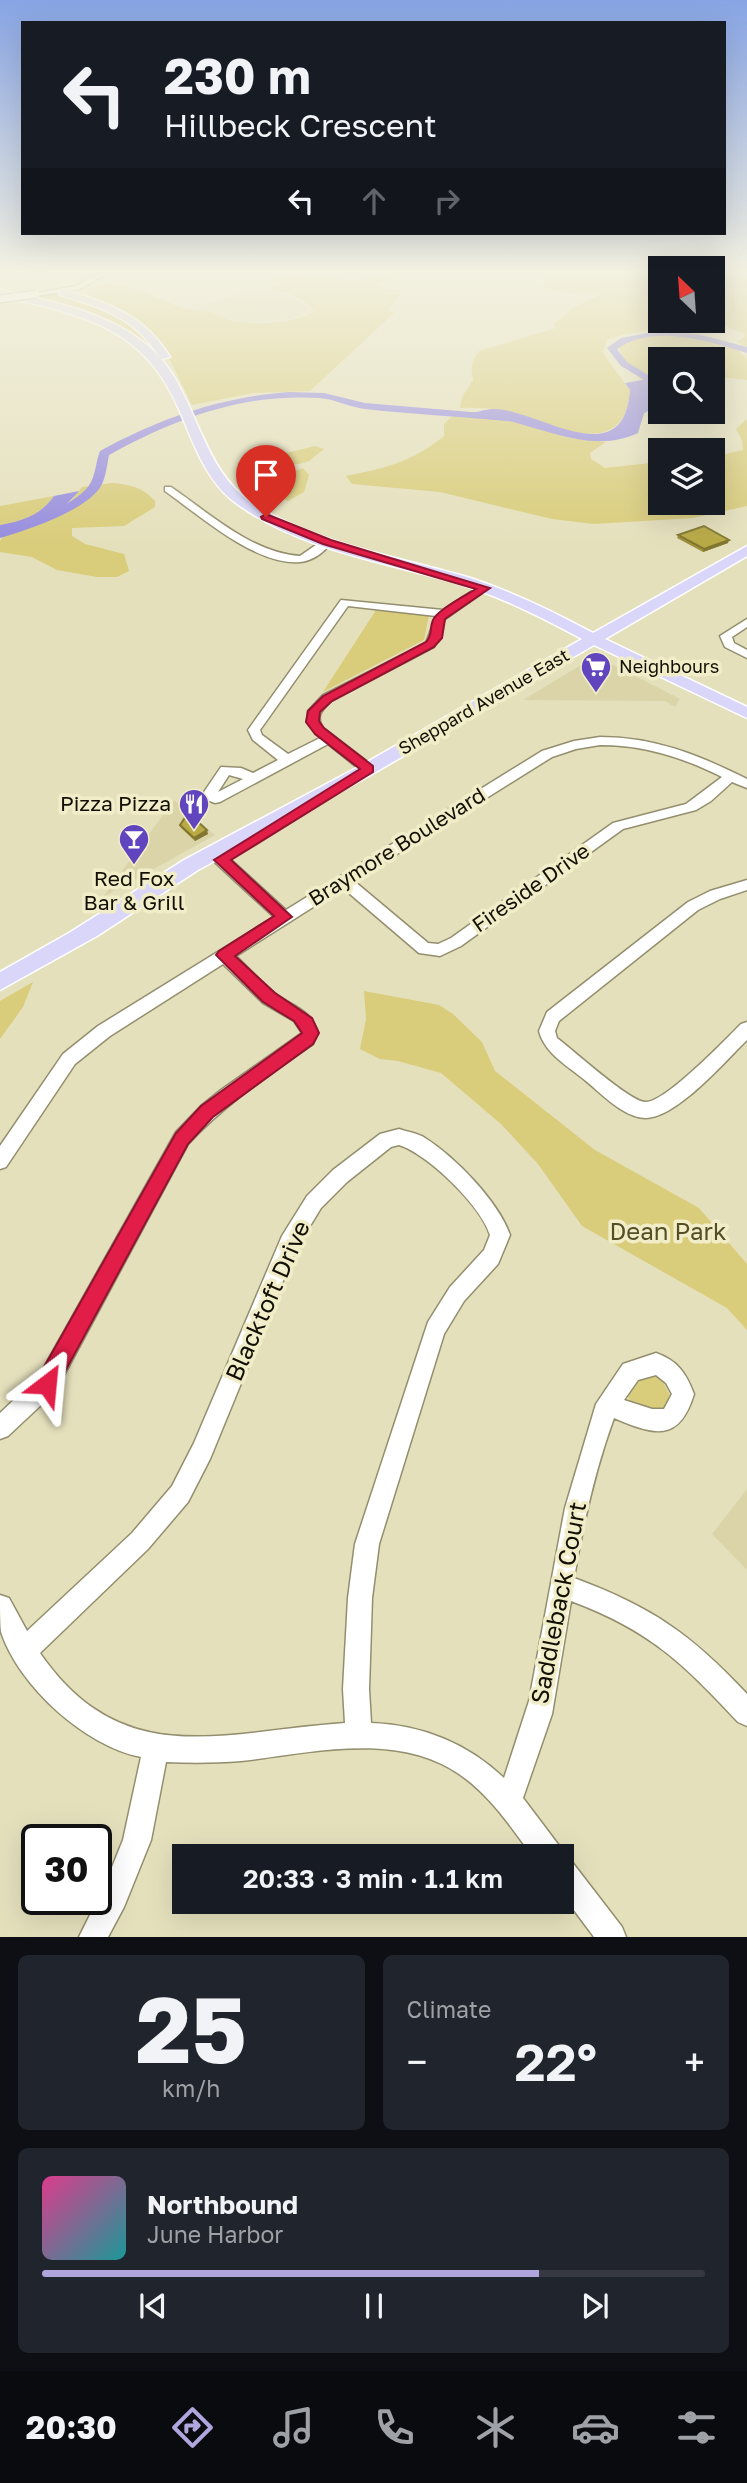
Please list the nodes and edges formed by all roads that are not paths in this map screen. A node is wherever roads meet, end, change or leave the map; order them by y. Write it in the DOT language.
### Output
graph roads {
  1 [pos="168,363"];
  2 [pos="159,364"];
  3 [pos="167,376"];
  4 [pos="168,489"];
  5 [pos="327,542"];
  6 [pos="747,550"];
  7 [pos="484,588"];
  8 [pos="446,614"];
  9 [pos="747,622"];
  10 [pos="595,639"];
  11 [pos="747,655"];
  12 [pos="747,713"];
  13 [pos="329,738"];
  14 [pos="287,760"];
  15 [pos="369,769"];
  16 [pos="730,776"];
  17 [pos="253,779"];
  18 [pos="747,784"];
  19 [pos="217,856"];
  20 [pos="343,880"];
  21 [pos="747,885"];
  22 [pos="284,917"];
  23 [pos="224,955"];
  24 [pos="0,982"];
  25 [pos="747,1029"];
  26 [pos="0,1161"];
  27 [pos="607,1404"];
  28 [pos="0,1428"];
  29 [pos="563,1586"];
  30 [pos="0,1607"];
  31 [pos="24,1651"];
  32 [pos="747,1713"];
  33 [pos="359,1735"];
  34 [pos="156,1748"];
  35 [pos="508,1801"];
  36 [pos="540,1844"];
  37 [pos="574,1888"];
  38 [pos="93,1937"];
  39 [pos="611,1937"];
  1 -- 3 [label="main road"];
  2 -- 3 [label="main road"];
  3 -- 5 [label="main road"];
  4 -- 5 [label="street"];
  5 -- 7 [label="main road"];
  6 -- 10 [label="main road, Sheppard Avenue East"];
  7 -- 8 [label="street"];
  7 -- 10 [label="main road"];
  8 -- 13 [label="street"];
  8 -- 14 [label="street"];
  9 -- 11 [label="street"];
  10 -- 12 [label="main road"];
  10 -- 15 [label="main road, Sheppard Avenue East"];
  13 -- 14 [label="street"];
  13 -- 15 [label="street"];
  14 -- 17 [label="street"];
  15 -- 19 [label="main road, Sheppard Avenue East"];
  16 -- 18 [label="street, Braymore Boulevard"];
  16 -- 20 [label="street, Braymore Boulevard"];
  16 -- 20 [label="street, Fireside Drive"];
  19 -- 22 [label="street"];
  19 -- 24 [label="main road, Sheppard Avenue East"];
  20 -- 22 [label="street, Braymore Boulevard"];
  21 -- 25 [label="street"];
  22 -- 23 [label="street, Braymore Boulevard"];
  23 -- 26 [label="street, Braymore Boulevard"];
  23 -- 28 [label="street"];
  27 -- 29 [label="street, Saddleback Court"];
  29 -- 32 [label="street"];
  29 -- 35 [label="street, Saddleback Court"];
  30 -- 31 [label="street"];
  31 -- 33 [label="street, Blacktoft Drive"];
  31 -- 34 [label="street"];
  33 -- 34 [label="street"];
  33 -- 35 [label="street"];
  34 -- 38 [label="street"];
  35 -- 36 [label="street"];
  37 -- 39 [label="street"];
}
